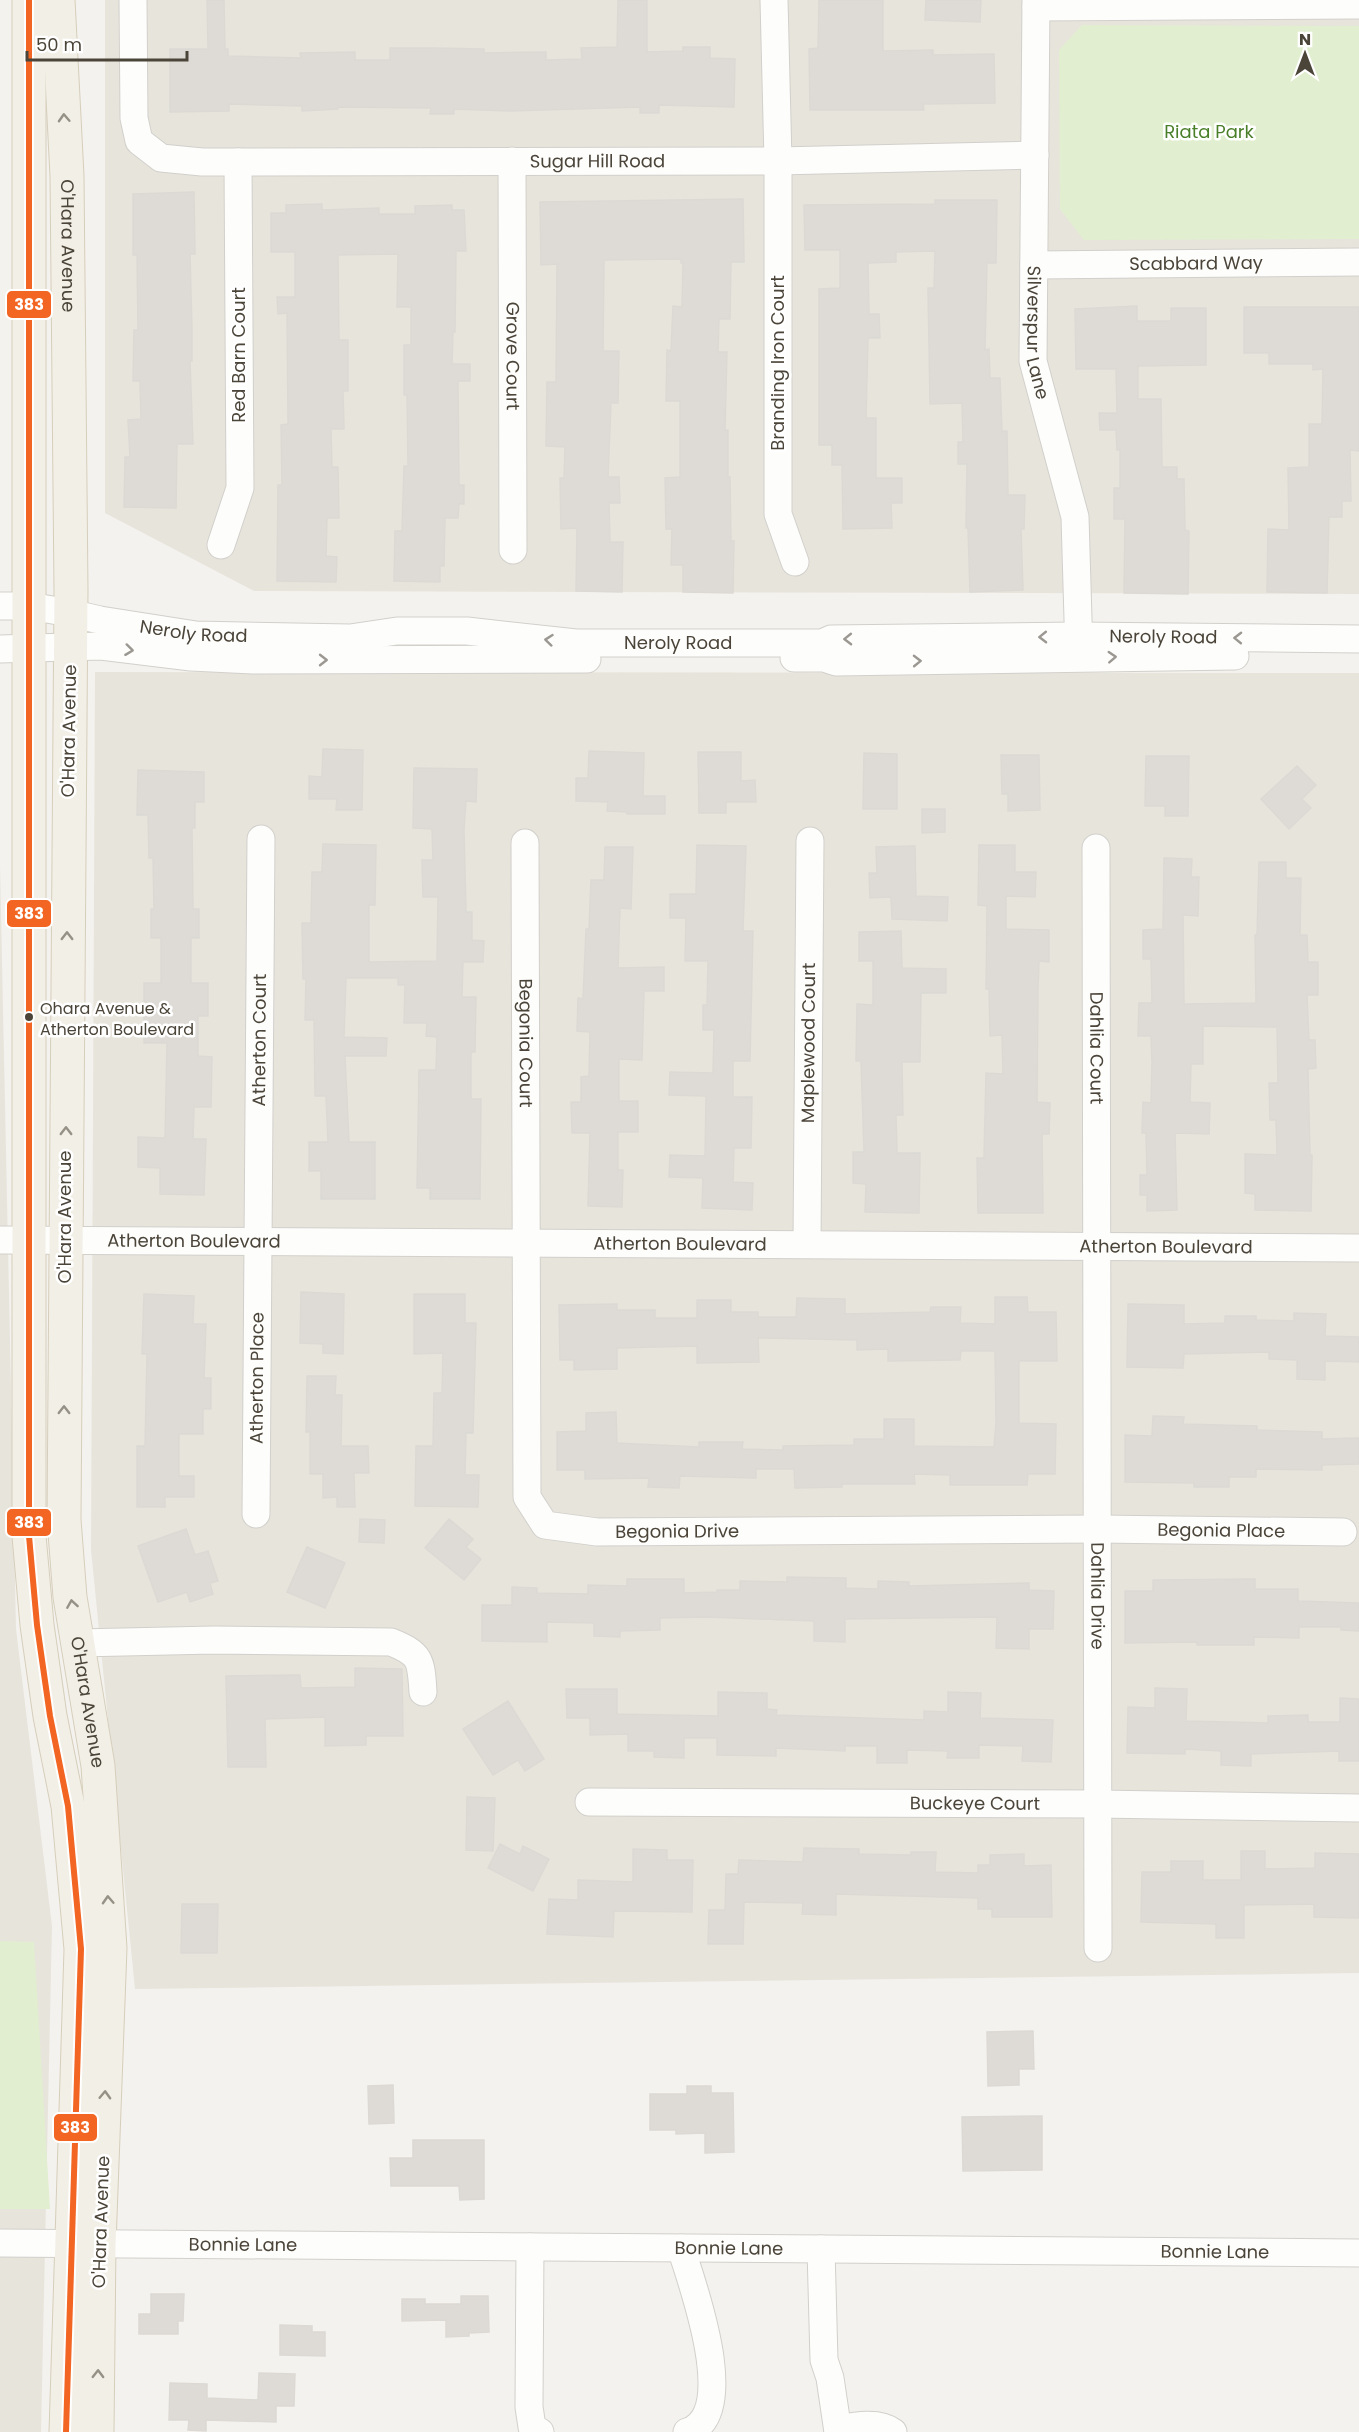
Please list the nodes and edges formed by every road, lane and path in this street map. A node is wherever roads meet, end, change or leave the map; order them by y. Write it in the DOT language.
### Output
graph roads {
  1 [pos="29,0"];
  2 [pos="58,0"];
  3 [pos="133,0"];
  4 [pos="774,0"];
  5 [pos="1036,4"];
  6 [pos="1359,5"];
  7 [pos="1035,155"];
  8 [pos="778,160"];
  9 [pos="512,161"];
  10 [pos="238,162"];
  11 [pos="1359,262"];
  12 [pos="1034,265"];
  13 [pos="221,545"];
  14 [pos="513,550"];
  15 [pos="795,562"];
  16 [pos="14,606"];
  17 [pos="70,612"];
  18 [pos="1359,639"];
  19 [pos="71,648"];
  20 [pos="1079,648"];
  21 [pos="14,649"];
  22 [pos="1359,656"];
  23 [pos="261,839"];
  24 [pos="810,841"];
  25 [pos="525,843"];
  26 [pos="1096,848"];
  27 [pos="15,1240"];
  28 [pos="65,1240"];
  29 [pos="256,1240"];
  30 [pos="527,1242"];
  31 [pos="807,1244"];
  32 [pos="1098,1246"];
  33 [pos="1359,1248"];
  34 [pos="256,1514"];
  35 [pos="1098,1529"];
  36 [pos="1343,1532"];
  37 [pos="78,1643"];
  38 [pos="423,1692"];
  39 [pos="589,1802"];
  40 [pos="1098,1804"];
  41 [pos="1359,1808"];
  42 [pos="1098,1948"];
  43 [pos="0,2243"];
  44 [pos="85,2243"];
  45 [pos="530,2247"];
  46 [pos="681,2248"];
  47 [pos="821,2249"];
  48 [pos="1359,2253"];
  49 [pos="838,2430"];
  50 [pos="66,2432"];
  51 [pos="97,2432"];
  52 [pos="540,2432"];
  53 [pos="687,2432"];
  54 [pos="893,2432"];
  1 -- 16 [label="main road, O'Hara Avenue"];
  17 -- 2 [label="main road, O'Hara Avenue, one-way"];
  3 -- 10 [label="street, Sugar Hill Road"];
  4 -- 8 [label="street, Branding Iron Court"];
  5 -- 6 [label="street"];
  5 -- 7 [label="street, Silverspur Lane"];
  7 -- 8 [label="street, Sugar Hill Road"];
  7 -- 12 [label="street, Silverspur Lane"];
  8 -- 9 [label="street, Sugar Hill Road"];
  8 -- 15 [label="street, Branding Iron Court"];
  9 -- 10 [label="street, Sugar Hill Road"];
  9 -- 14 [label="street, Grove Court"];
  10 -- 13 [label="street, Red Barn Court"];
  11 -- 12 [label="street, Scabbard Way"];
  12 -- 20 [label="street, Silverspur Lane"];
  16 -- 17 [label="street, Neroly Road"];
  16 -- 21 [label="main road, O'Hara Avenue"];
  17 -- 19 [label="main road, O'Hara Avenue"];
  20 -- 17 [label="street, Neroly Road, one-way"];
  18 -- 20 [label="street, Neroly Road, one-way"];
  19 -- 20 [label="street, Neroly Road, one-way"];
  19 -- 21 [label="street, Neroly Road"];
  28 -- 19 [label="main road, O'Hara Avenue, one-way"];
  20 -- 22 [label="street, Neroly Road, one-way"];
  21 -- 27 [label="main road, O'Hara Avenue"];
  23 -- 29 [label="street, Atherton Court"];
  24 -- 31 [label="street, Maplewood Court"];
  25 -- 30 [label="street, Begonia Court"];
  26 -- 32 [label="street, Dahlia Court"];
  27 -- 28 [label="street, Atherton Boulevard"];
  27 -- 44 [label="main road, O'Hara Avenue"];
  28 -- 29 [label="street, Atherton Boulevard"];
  37 -- 28 [label="main road, O'Hara Avenue, one-way"];
  29 -- 30 [label="street, Atherton Boulevard"];
  29 -- 34 [label="street, Atherton Place"];
  30 -- 31 [label="street, Atherton Boulevard"];
  30 -- 35 [label="street, Begonia Drive"];
  31 -- 32 [label="street, Atherton Boulevard"];
  32 -- 33 [label="street, Atherton Boulevard"];
  32 -- 35 [label="street, Dahlia Drive"];
  35 -- 36 [label="street, Begonia Place"];
  35 -- 40 [label="street, Dahlia Drive"];
  37 -- 38 [label="street"];
  44 -- 37 [label="main road, O'Hara Avenue, one-way"];
  39 -- 40 [label="street, Buckeye Court"];
  40 -- 41 [label="street, Buckeye Court"];
  40 -- 42 [label="street, Dahlia Drive"];
  43 -- 44 [label="street, Bonnie Lane"];
  44 -- 45 [label="street, Bonnie Lane"];
  44 -- 50 [label="main road, O'Hara Avenue"];
  51 -- 44 [label="main road, O'Hara Avenue, one-way"];
  45 -- 46 [label="street, Bonnie Lane"];
  45 -- 52 [label="street"];
  46 -- 47 [label="street, Bonnie Lane"];
  46 -- 53 [label="street"];
  47 -- 48 [label="street, Bonnie Lane"];
  47 -- 49 [label="street"];
  49 -- 54 [label="street"];
}
